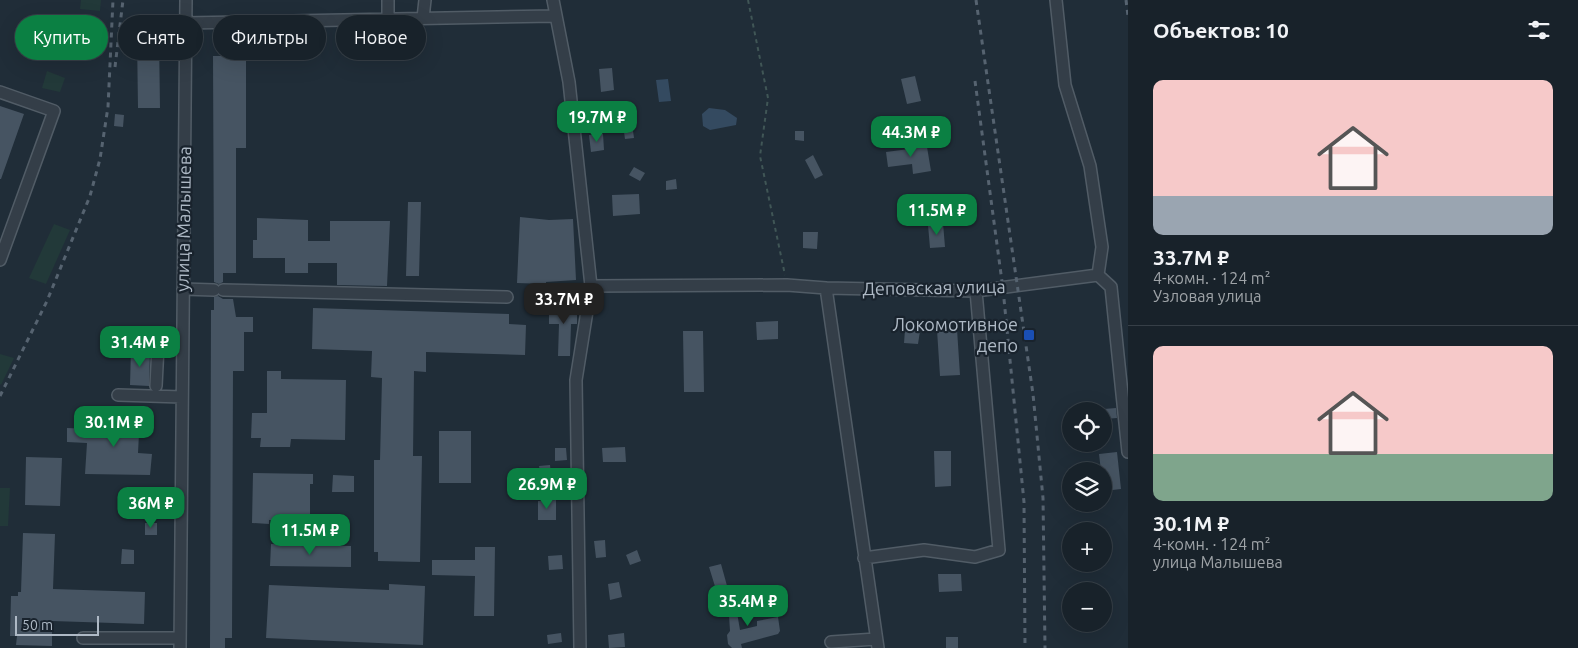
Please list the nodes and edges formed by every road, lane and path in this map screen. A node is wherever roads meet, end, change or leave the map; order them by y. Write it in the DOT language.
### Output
graph roads {
  1 [pos="186,0"];
  2 [pos="388,0"];
  3 [pos="425,0"];
  4 [pos="552,0"];
  5 [pos="748,0"];
  6 [pos="1056,0"];
  7 [pos="185,15"];
  8 [pos="388,15"];
  9 [pos="423,15"];
  10 [pos="554,16"];
  11 [pos="426,18"];
  12 [pos="336,20"];
  13 [pos="203,23"];
  14 [pos="185,60"];
  15 [pos="0,92"];
  16 [pos="0,260"];
  17 [pos="1098,275"];
  18 [pos="787,284"];
  19 [pos="591,286"];
  20 [pos="826,288"];
  21 [pos="183,289"];
  22 [pos="976,291"];
  23 [pos="507,297"];
  24 [pos="182,347"];
  25 [pos="156,386"];
  26 [pos="118,395"];
  27 [pos="182,397"];
  28 [pos="1128,452"];
  29 [pos="132,507"];
  30 [pos="181,507"];
  31 [pos="864,558"];
  32 [pos="83,638"];
  33 [pos="831,642"];
  34 [pos="180,643"];
  35 [pos="877,643"];
  36 [pos="580,648"];
  1 -- 7 [label="street, улица Малышева"];
  2 -- 8 [label="street"];
  3 -- 9 [label="street"];
  4 -- 10 [label="street"];
  5 -- 18 [label="path"];
  6 -- 17 [label="street"];
  10 -- 11 [label="street"];
  10 -- 19 [label="street"];
  12 -- 13 [label="street"];
  14 -- 21 [label="street, улица Малышева"];
  15 -- 16 [label="street"];
  17 -- 22 [label="street, Деповская улица"];
  17 -- 28 [label="street"];
  18 -- 19 [label="street, Деповская улица"];
  18 -- 20 [label="street, Деповская улица"];
  19 -- 36 [label="street"];
  20 -- 22 [label="street, Деповская улица"];
  20 -- 31 [label="street"];
  21 -- 23 [label="street"];
  21 -- 24 [label="street, улица Малышева"];
  22 -- 31 [label="street"];
  24 -- 25 [label="street"];
  24 -- 27 [label="street, улица Малышева"];
  26 -- 27 [label="street"];
  27 -- 30 [label="street, улица Малышева"];
  29 -- 30 [label="street"];
  30 -- 34 [label="street, улица Малышева"];
  31 -- 35 [label="street"];
  32 -- 34 [label="street"];
  33 -- 35 [label="street"];
}
